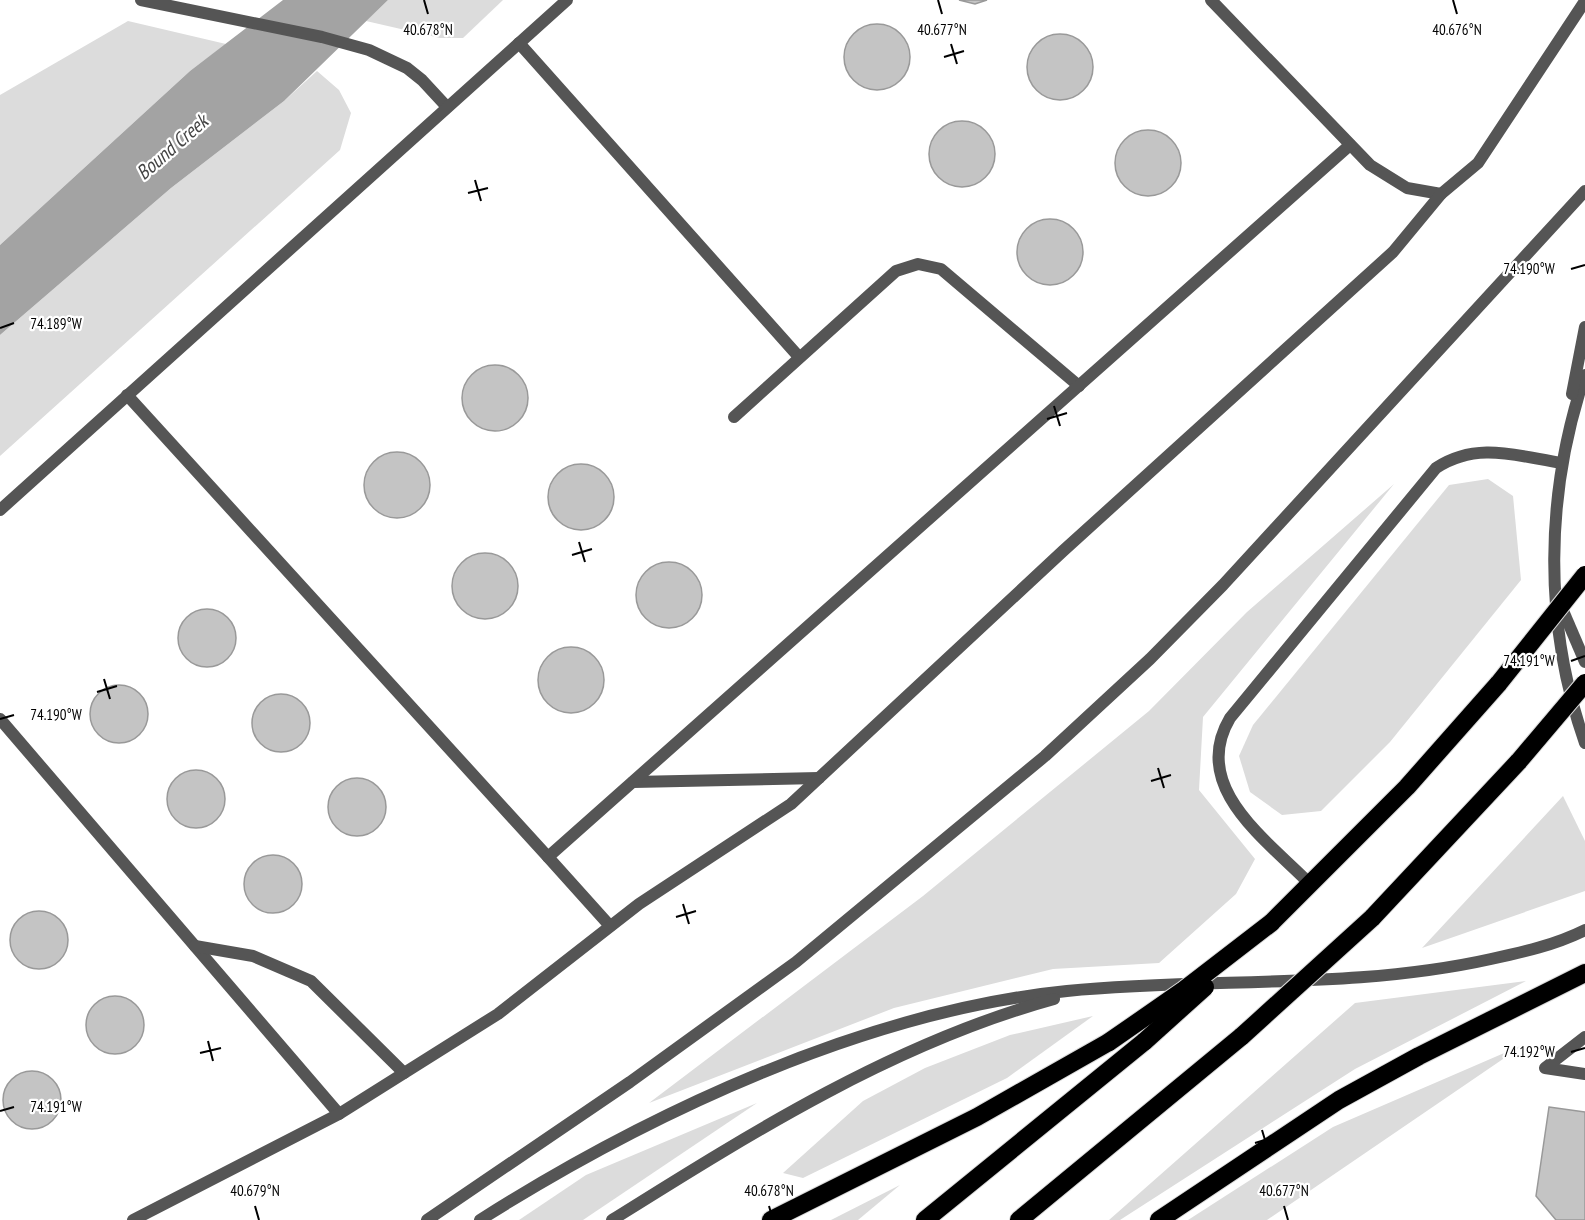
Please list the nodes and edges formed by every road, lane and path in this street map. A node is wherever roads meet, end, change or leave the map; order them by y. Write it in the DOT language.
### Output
graph roads {
  1 [pos="143,0"];
  2 [pos="567,0"];
  3 [pos="1210,0"];
  4 [pos="1585,1"];
  5 [pos="519,43"];
  6 [pos="447,108"];
  7 [pos="1350,145"];
  8 [pos="1585,191"];
  9 [pos="1441,194"];
  10 [pos="1585,327"];
  11 [pos="799,357"];
  12 [pos="1585,375"];
  13 [pos="1079,386"];
  14 [pos="128,395"];
  15 [pos="734,417"];
  16 [pos="1562,463"];
  17 [pos="0,510"];
  18 [pos="1585,574"];
  19 [pos="1554,579"];
  20 [pos="1585,662"];
  21 [pos="1585,683"];
  22 [pos="0,719"];
  23 [pos="1585,743"];
  24 [pos="819,778"];
  25 [pos="633,782"];
  26 [pos="548,857"];
  27 [pos="1311,884"];
  28 [pos="1271,923"];
  29 [pos="610,926"];
  30 [pos="1585,930"];
  31 [pos="195,946"];
  32 [pos="1585,973"];
  33 [pos="1105,988"];
  34 [pos="1585,1037"];
  35 [pos="404,1073"];
  36 [pos="1585,1074"];
  37 [pos="339,1114"];
  38 [pos="133,1220"];
  39 [pos="427,1220"];
  40 [pos="480,1220"];
  41 [pos="612,1220"];
  42 [pos="771,1220"];
  43 [pos="925,1220"];
  44 [pos="1019,1220"];
  45 [pos="1159,1220"];
  1 -- 6 [label="street"];
  2 -- 5 [label="street"];
  3 -- 7 [label="street"];
  4 -- 9 [label="street"];
  5 -- 6 [label="street"];
  5 -- 11 [label="street"];
  6 -- 14 [label="street"];
  7 -- 9 [label="street"];
  7 -- 13 [label="street"];
  8 -- 39 [label="street"];
  9 -- 24 [label="street"];
  10 -- 16 [label="street"];
  11 -- 13 [label="street"];
  11 -- 15 [label="street"];
  12 -- 16 [label="street"];
  13 -- 25 [label="street"];
  14 -- 17 [label="street"];
  14 -- 26 [label="street"];
  16 -- 19 [label="street"];
  16 -- 27 [label="street"];
  18 -- 27 [label="highway, bridge"];
  19 -- 20 [label="street"];
  19 -- 23 [label="street"];
  21 -- 44 [label="highway, bridge"];
  22 -- 31 [label="street"];
  24 -- 25 [label="street"];
  24 -- 29 [label="street"];
  25 -- 26 [label="street"];
  26 -- 29 [label="street"];
  27 -- 28 [label="highway"];
  28 -- 42 [label="highway, bridge"];
  28 -- 43 [label="highway, bridge"];
  29 -- 35 [label="street"];
  30 -- 33 [label="street"];
  31 -- 35 [label="street"];
  31 -- 37 [label="street"];
  32 -- 45 [label="highway"];
  33 -- 40 [label="street"];
  33 -- 41 [label="street"];
  34 -- 36 [label="street"];
  35 -- 37 [label="street"];
  37 -- 38 [label="street"];
}
